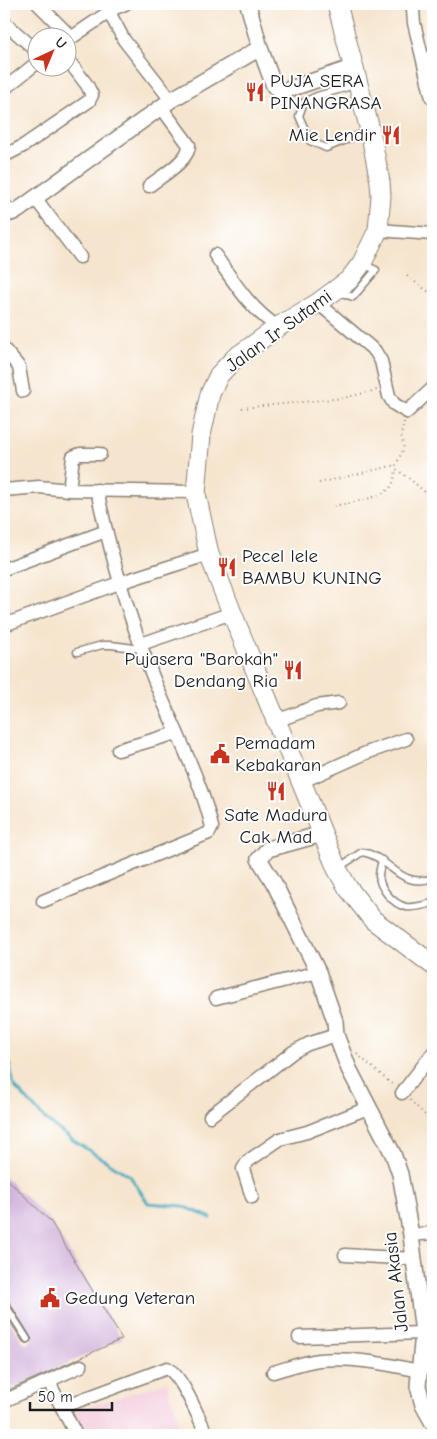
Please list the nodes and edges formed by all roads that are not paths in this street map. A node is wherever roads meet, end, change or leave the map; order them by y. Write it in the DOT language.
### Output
graph roads {
  1 [pos="38,4"];
  2 [pos="248,4"];
  3 [pos="337,4"];
  4 [pos="416,4"];
  5 [pos="115,7"];
  6 [pos="4,22"];
  7 [pos="59,28"];
  8 [pos="78,33"];
  9 [pos="28,43"];
  10 [pos="260,48"];
  11 [pos="28,70"];
  12 [pos="78,74"];
  13 [pos="356,75"];
  14 [pos="4,89"];
  15 [pos="432,98"];
  16 [pos="166,104"];
  17 [pos="370,130"];
  18 [pos="4,156"];
  19 [pos="149,186"];
  20 [pos="35,198"];
  21 [pos="4,207"];
  22 [pos="378,230"];
  23 [pos="433,234"];
  24 [pos="215,255"];
  25 [pos="80,257"];
  26 [pos="318,303"];
  27 [pos="278,327"];
  28 [pos="4,349"];
  29 [pos="433,388"];
  30 [pos="23,391"];
  31 [pos="100,454"];
  32 [pos="4,490"];
  33 [pos="69,490"];
  34 [pos="97,490"];
  35 [pos="196,492"];
  36 [pos="106,531"];
  37 [pos="209,554"];
  38 [pos="4,569"];
  39 [pos="119,583"];
  40 [pos="232,613"];
  41 [pos="4,625"];
  42 [pos="142,647"];
  43 [pos="77,652"];
  44 [pos="339,702"];
  45 [pos="276,722"];
  46 [pos="177,734"];
  47 [pos="406,739"];
  48 [pos="118,750"];
  49 [pos="301,782"];
  50 [pos="322,834"];
  51 [pos="382,860"];
  52 [pos="337,868"];
  53 [pos="433,878"];
  54 [pos="43,901"];
  55 [pos="433,903"];
  56 [pos="433,965"];
  57 [pos="318,972"];
  58 [pos="216,998"];
  59 [pos="336,1035"];
  60 [pos="433,1053"];
  61 [pos="402,1093"];
  62 [pos="368,1108"];
  63 [pos="210,1116"];
  64 [pos="252,1197"];
  65 [pos="433,1233"];
  66 [pos="411,1235"];
  67 [pos="345,1255"];
  68 [pos="414,1259"];
  69 [pos="4,1303"];
  70 [pos="423,1333"];
  71 [pos="298,1337"];
  72 [pos="27,1340"];
  73 [pos="81,1366"];
  74 [pos="420,1371"];
  75 [pos="273,1372"];
  76 [pos="50,1381"];
  77 [pos="4,1401"];
  78 [pos="62,1407"];
  79 [pos="433,1423"];
  80 [pos="76,1435"];
  81 [pos="207,1435"];
  1 -- 7 [label="street"];
  2 -- 10 [label="street"];
  3 -- 13 [label="main road, Jalan Ir Sutami"];
  4 -- 15 [label="street"];
  5 -- 8 [label="street"];
  5 -- 16 [label="street"];
  6 -- 9 [label="street"];
  10 -- 13 [label="street"];
  10 -- 16 [label="street"];
  11 -- 14 [label="street"];
  12 -- 18 [label="street"];
  13 -- 17 [label="main road, Jalan Ir Sutami"];
  13 -- 17 [label="lane"];
  16 -- 19 [label="street"];
  16 -- 20 [label="street"];
  17 -- 22 [label="main road, Jalan Ir Sutami"];
  20 -- 21 [label="street"];
  20 -- 25 [label="street"];
  22 -- 23 [label="street"];
  22 -- 26 [label="main road, Jalan Ir Sutami"];
  24 -- 27 [label="street"];
  26 -- 27 [label="main road, Jalan Ir Sutami"];
  26 -- 29 [label="street"];
  27 -- 35 [label="main road, Jalan Ir Sutami"];
  28 -- 30 [label="street"];
  31 -- 33 [label="street"];
  32 -- 33 [label="street"];
  33 -- 34 [label="street"];
  34 -- 35 [label="street"];
  34 -- 36 [label="street"];
  35 -- 37 [label="main road, Jalan Ir Sutami"];
  36 -- 38 [label="street"];
  36 -- 39 [label="street"];
  37 -- 39 [label="street"];
  37 -- 40 [label="main road, Jalan Ir Sutami"];
  39 -- 41 [label="street"];
  39 -- 42 [label="street"];
  40 -- 42 [label="street"];
  40 -- 45 [label="main road, Jalan Ir Sutami"];
  42 -- 43 [label="lane"];
  42 -- 46 [label="street"];
  44 -- 45 [label="street"];
  45 -- 49 [label="main road, Jalan Ir Sutami"];
  46 -- 48 [label="street"];
  46 -- 54 [label="street"];
  47 -- 49 [label="street"];
  49 -- 50 [label="main road, Jalan Ir Sutami"];
  50 -- 52 [label="main road, Jalan Ir Sutami"];
  50 -- 57 [label="street, Jalan Akasia"];
  51 -- 52 [label="lane"];
  51 -- 53 [label="lane"];
  51 -- 55 [label="lane"];
  52 -- 56 [label="main road, Jalan Ir Sutami"];
  57 -- 58 [label="street"];
  57 -- 59 [label="street, Jalan Akasia"];
  59 -- 62 [label="street, Jalan Akasia"];
  59 -- 63 [label="street"];
  60 -- 61 [label="street"];
  62 -- 64 [label="street"];
  62 -- 66 [label="street, Jalan Akasia"];
  65 -- 66 [label="street"];
  66 -- 68 [label="street, Jalan Akasia"];
  67 -- 68 [label="street"];
  68 -- 70 [label="street, Jalan Akasia"];
  69 -- 72 [label="lane"];
  70 -- 71 [label="street"];
  70 -- 74 [label="street, Jalan Akasia"];
  73 -- 76 [label="street"];
  74 -- 75 [label="street"];
  74 -- 79 [label="street, Jalan Akasia"];
  76 -- 77 [label="street"];
  76 -- 78 [label="street"];
  78 -- 80 [label="street"];
  78 -- 81 [label="street"];
}
